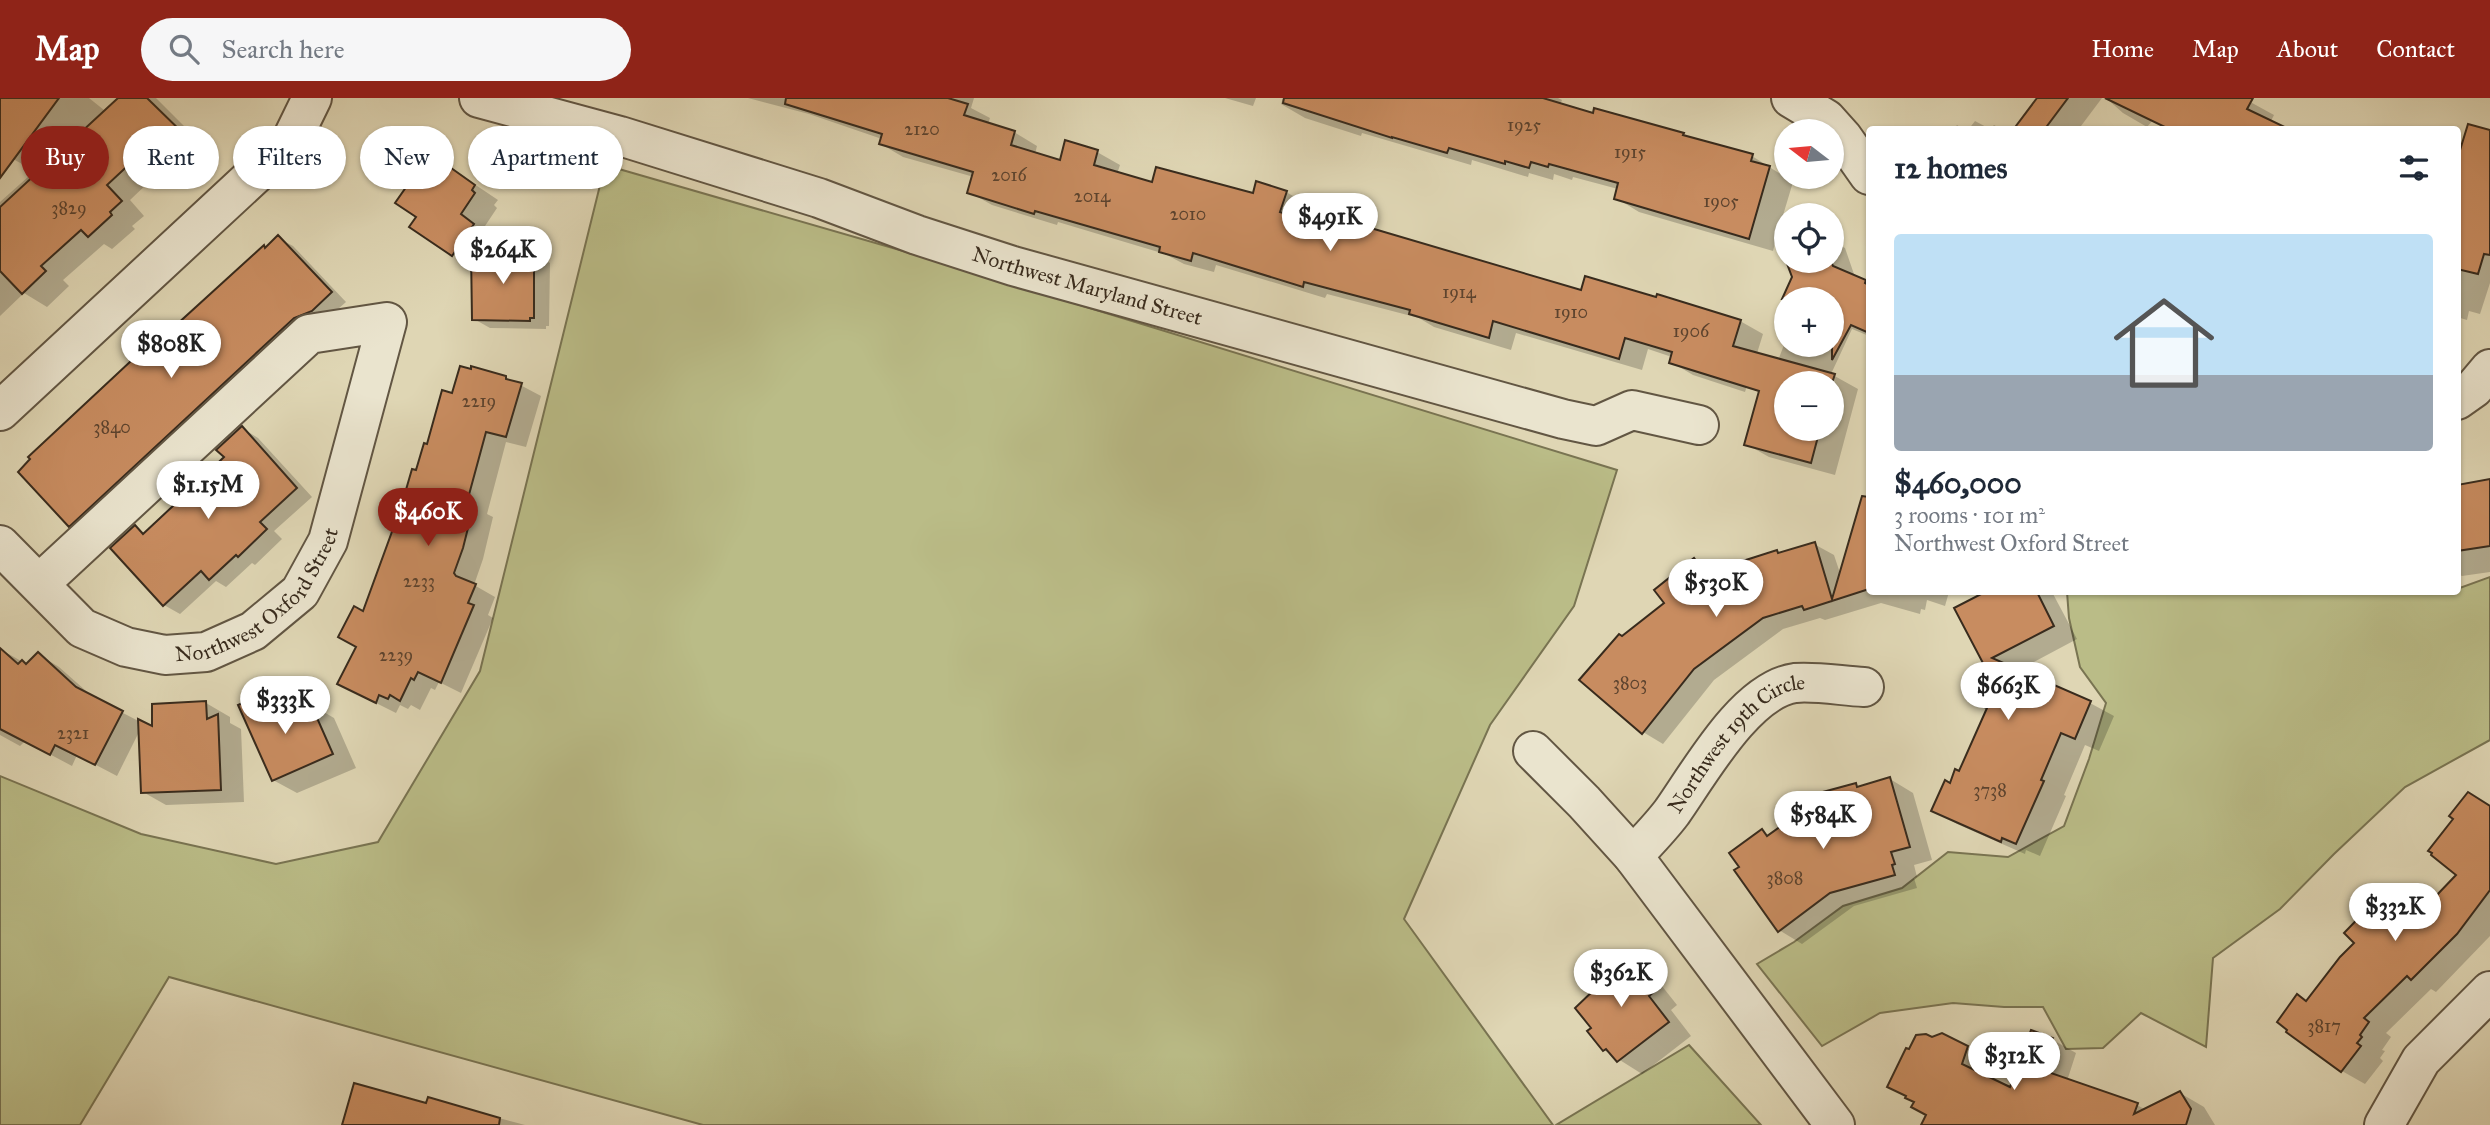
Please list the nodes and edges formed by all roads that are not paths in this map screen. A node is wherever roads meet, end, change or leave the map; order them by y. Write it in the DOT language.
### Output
graph roads {
  1 [pos="312,98"];
  2 [pos="478,98"];
  3 [pos="1791,98"];
  4 [pos="1866,171"];
  5 [pos="2490,369"];
  6 [pos="2461,397"];
  7 [pos="0,411"];
  8 [pos="1699,425"];
  9 [pos="0,545"];
  10 [pos="39,584"];
  11 [pos="1864,687"];
  12 [pos="1533,751"];
  13 [pos="1633,856"];
  14 [pos="2490,991"];
  15 [pos="1835,1125"];
  16 [pos="2384,1125"];
  1 -- 7 [label="street"];
  2 -- 8 [label="street, Northwest Maryland Street"];
  3 -- 4 [label="street"];
  5 -- 6 [label="street"];
  9 -- 10 [label="street, Northwest Oxford Street"];
  10 -- 10 [label="street, Northwest Oxford Street"];
  11 -- 13 [label="street, Northwest 19th Circle"];
  12 -- 13 [label="street"];
  13 -- 15 [label="street"];
  14 -- 16 [label="street"];
}
